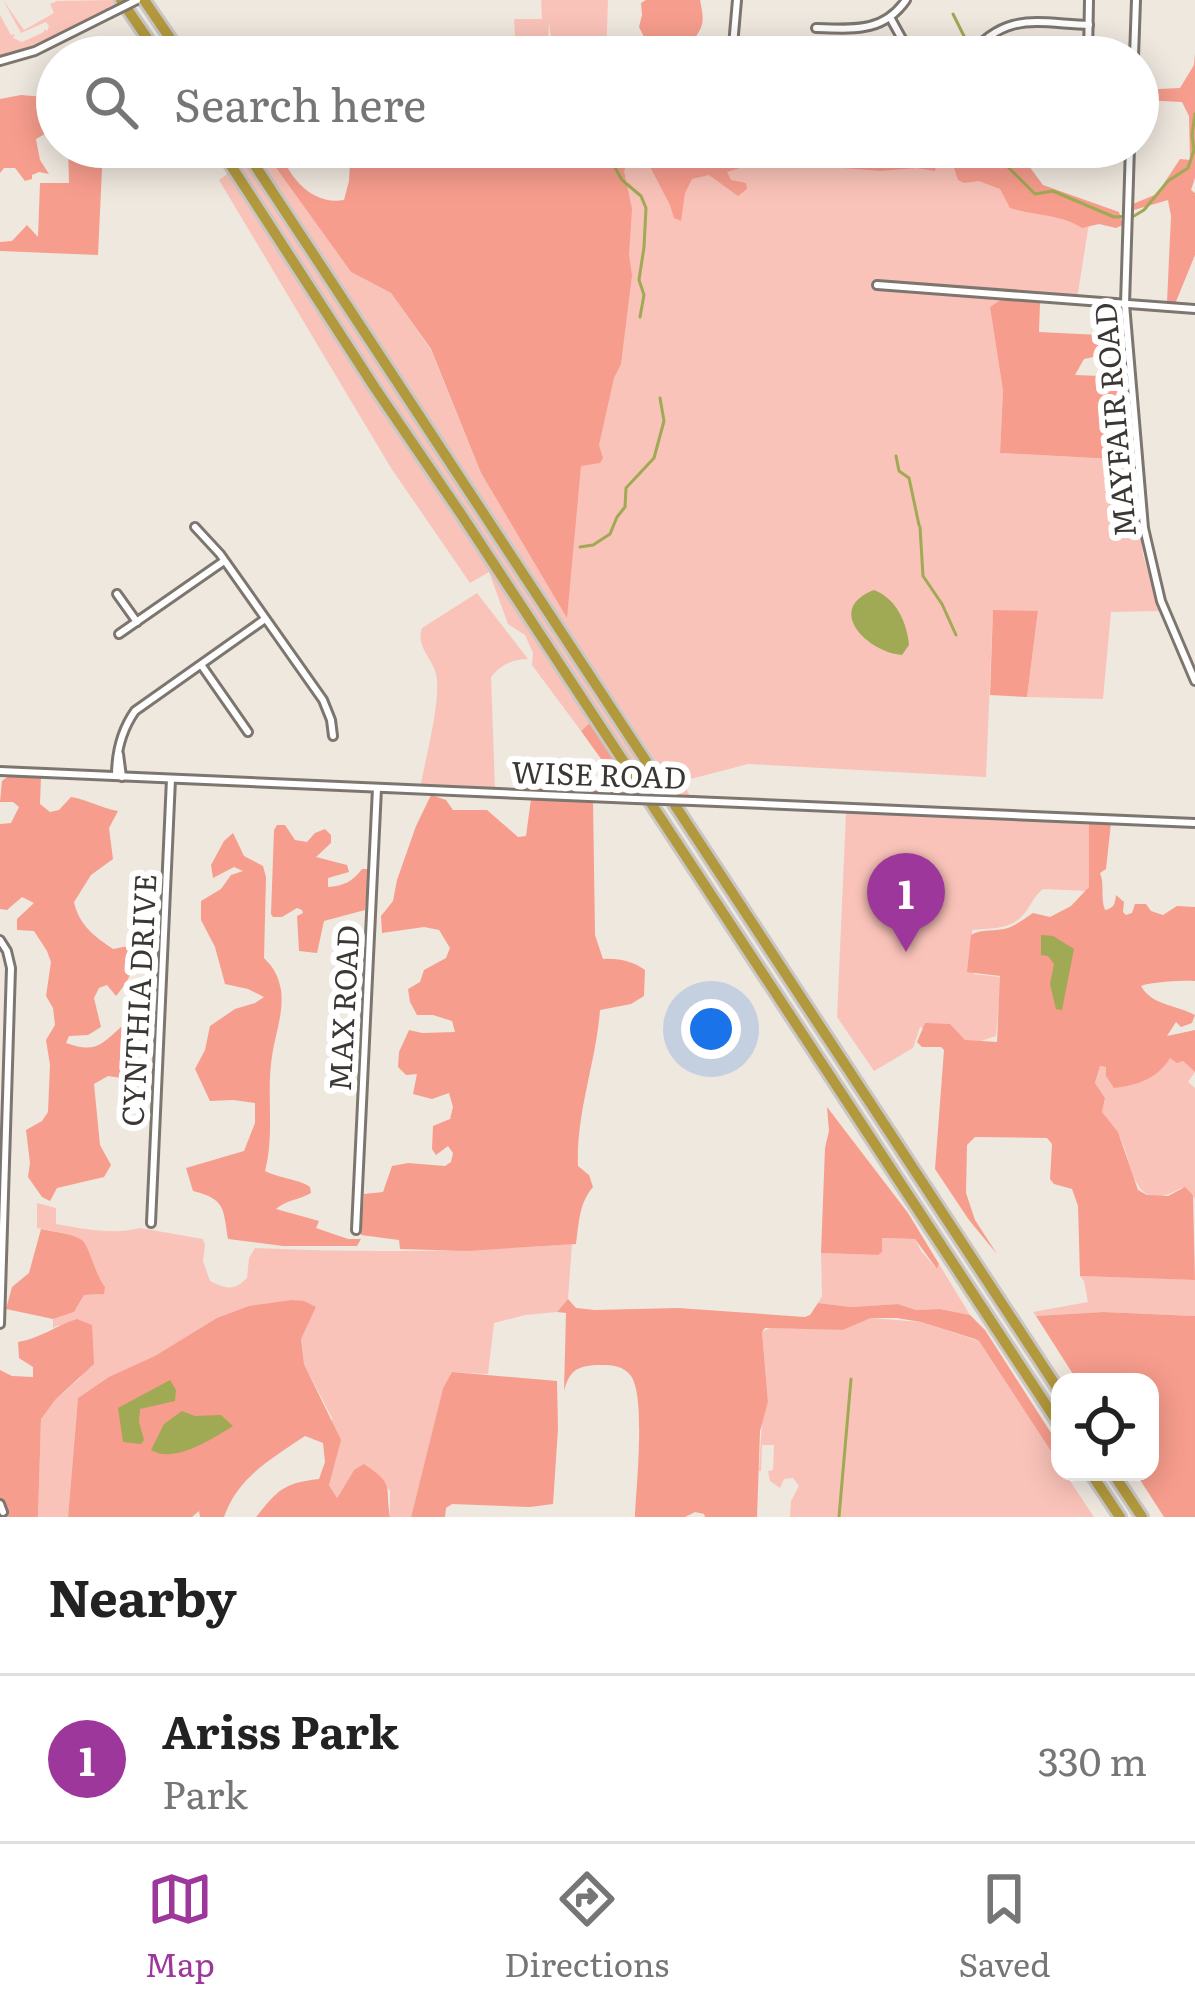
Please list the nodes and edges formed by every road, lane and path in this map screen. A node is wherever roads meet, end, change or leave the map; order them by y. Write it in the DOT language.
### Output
graph roads {
  1 [pos="121,0"];
  2 [pos="140,0"];
  3 [pos="737,0"];
  4 [pos="906,0"];
  5 [pos="1089,0"];
  6 [pos="1136,0"];
  7 [pos="891,19"];
  8 [pos="1089,25"];
  9 [pos="816,28"];
  10 [pos="64,36"];
  11 [pos="146,36"];
  12 [pos="167,36"];
  13 [pos="734,36"];
  14 [pos="900,36"];
  15 [pos="988,36"];
  16 [pos="1089,36"];
  17 [pos="1135,36"];
  18 [pos="36,50"];
  19 [pos="0,61"];
  20 [pos="233,168"];
  21 [pos="257,168"];
  22 [pos="1129,168"];
  23 [pos="877,285"];
  24 [pos="1125,304"];
  25 [pos="1195,310"];
  26 [pos="196,527"];
  27 [pos="224,560"];
  28 [pos="117,594"];
  29 [pos="266,619"];
  30 [pos="136,622"];
  31 [pos="119,634"];
  32 [pos="202,665"];
  33 [pos="1195,681"];
  34 [pos="248,732"];
  35 [pos="334,736"];
  36 [pos="0,771"];
  37 [pos="119,777"];
  38 [pos="171,779"];
  39 [pos="377,788"];
  40 [pos="1195,824"];
  41 [pos="0,940"];
  42 [pos="4,1073"];
  43 [pos="1,1218"];
  44 [pos="151,1223"];
  45 [pos="356,1230"];
  46 [pos="0,1324"];
  47 [pos="1051,1378"];
  48 [pos="1051,1412"];
  49 [pos="1096,1481"];
  50 [pos="1118,1481"];
  51 [pos="1120,1517"];
  52 [pos="1142,1517"];
  1 -- 11 [label="highway"];
  2 -- 10 [label="street, bridge"];
  2 -- 12 [label="highway"];
  3 -- 13 [label="street"];
  4 -- 7 [label="street"];
  5 -- 8 [label="street"];
  6 -- 17 [label="street"];
  7 -- 9 [label="street"];
  7 -- 14 [label="street"];
  8 -- 15 [label="street"];
  8 -- 16 [label="street"];
  18 -- 19 [label="street, bridge"];
  20 -- 48 [label="highway"];
  21 -- 47 [label="highway"];
  22 -- 24 [label="street, MAYFAIR ROAD"];
  23 -- 24 [label="street"];
  24 -- 25 [label="street"];
  24 -- 33 [label="street, MAYFAIR ROAD"];
  26 -- 27 [label="street"];
  27 -- 29 [label="street"];
  27 -- 30 [label="street"];
  28 -- 30 [label="street"];
  29 -- 32 [label="street"];
  29 -- 35 [label="street"];
  30 -- 31 [label="street"];
  32 -- 34 [label="street"];
  32 -- 37 [label="street"];
  36 -- 37 [label="street, WISE ROAD"];
  37 -- 38 [label="street, WISE ROAD"];
  38 -- 39 [label="street, WISE ROAD"];
  38 -- 44 [label="street, CYNTHIA DRIVE"];
  39 -- 40 [label="street, WISE ROAD, bridge"];
  39 -- 45 [label="street, MAX ROAD"];
  41 -- 42 [label="street"];
  42 -- 43 [label="street"];
  43 -- 46 [label="street"];
  49 -- 51 [label="highway"];
  50 -- 52 [label="highway"];
}
